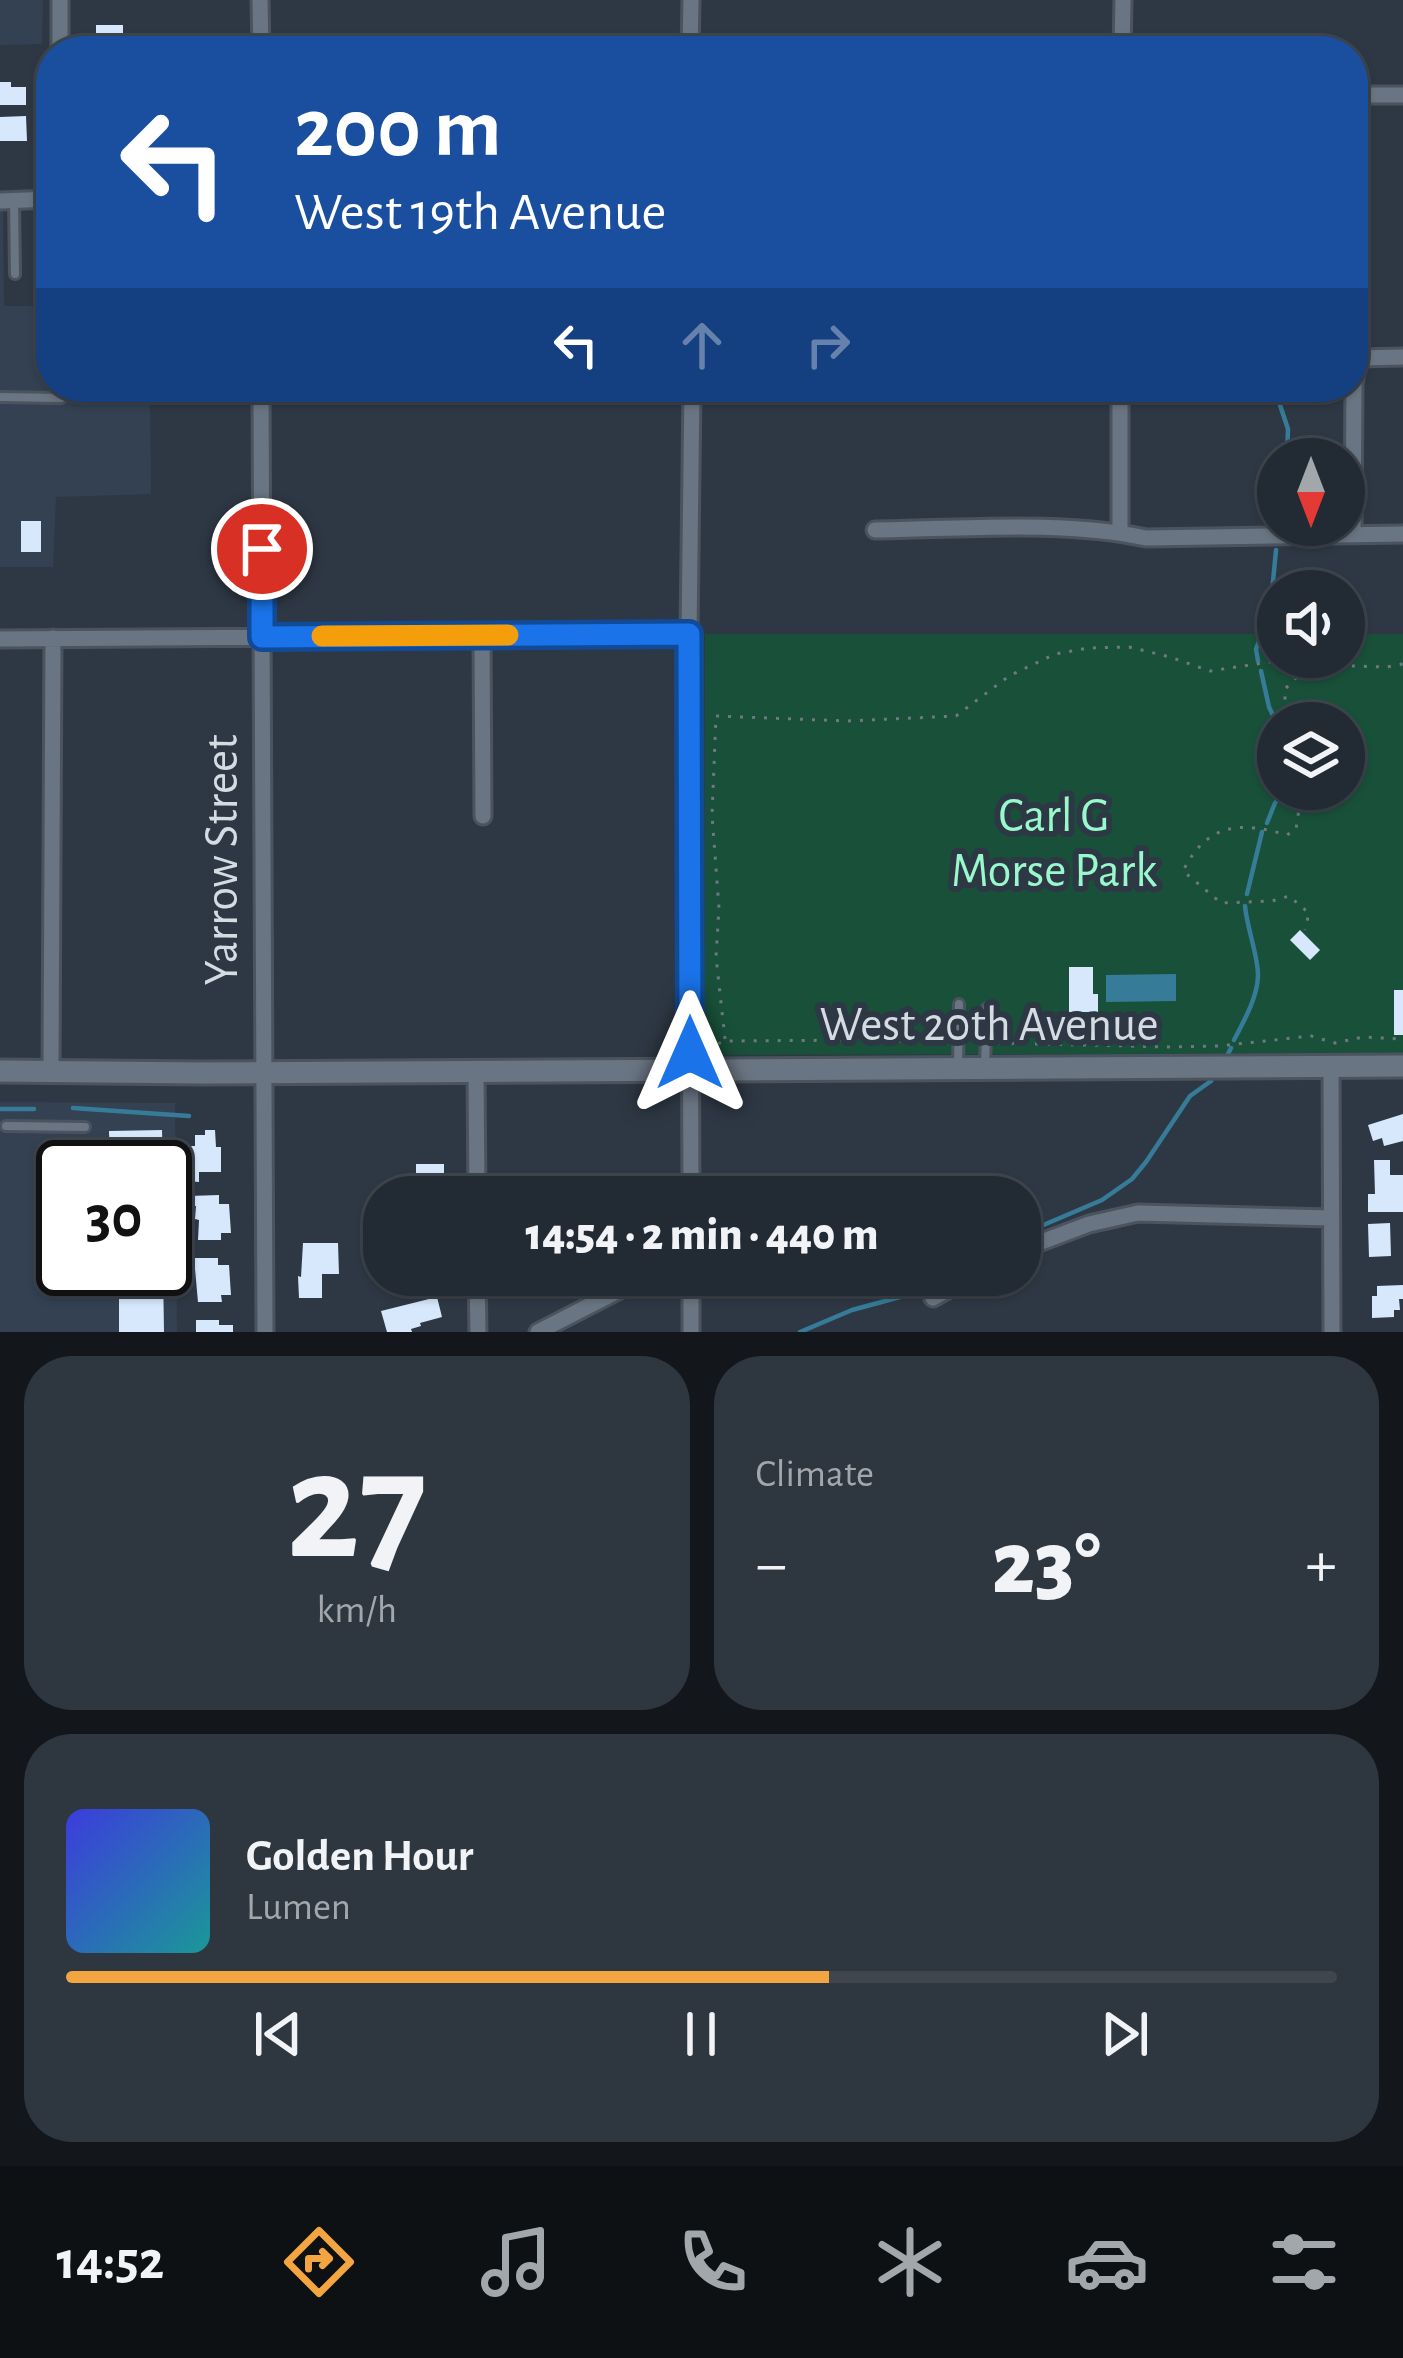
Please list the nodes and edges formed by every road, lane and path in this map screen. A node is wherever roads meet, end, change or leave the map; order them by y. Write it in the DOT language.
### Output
graph roads {
  1 [pos="60,0"];
  2 [pos="260,0"];
  3 [pos="691,0"];
  4 [pos="1123,0"];
  5 [pos="60,36"];
  6 [pos="261,36"];
  7 [pos="690,36"];
  8 [pos="1122,36"];
  9 [pos="1368,95"];
  10 [pos="1403,95"];
  11 [pos="7,201"];
  12 [pos="15,274"];
  13 [pos="1403,357"];
  14 [pos="1368,358"];
  15 [pos="0,397"];
  16 [pos="36,398"];
  17 [pos="261,402"];
  18 [pos="692,402"];
  19 [pos="1120,402"];
  20 [pos="1354,402"];
  21 [pos="1354,438"];
  22 [pos="875,530"];
  23 [pos="1120,532"];
  24 [pos="1365,533"];
  25 [pos="1403,534"];
  26 [pos="1257,535"];
  27 [pos="689,634"];
  28 [pos="482,635"];
  29 [pos="262,637"];
  30 [pos="53,638"];
  31 [pos="0,639"];
  32 [pos="1403,664"];
  33 [pos="1257,666"];
  34 [pos="1365,666"];
  35 [pos="1298,810"];
  36 [pos="483,816"];
  37 [pos="1305,930"];
  38 [pos="959,1004"];
  39 [pos="988,1008"];
  40 [pos="1403,1040"];
  41 [pos="725,1041"];
  42 [pos="958,1043"];
  43 [pos="986,1043"];
  44 [pos="690,1062"];
  45 [pos="1331,1066"];
  46 [pos="1403,1066"];
  47 [pos="958,1067"];
  48 [pos="985,1067"];
  49 [pos="0,1071"];
  50 [pos="51,1071"];
  51 [pos="476,1072"];
  52 [pos="263,1073"];
  53 [pos="6,1126"];
  54 [pos="85,1126"];
  55 [pos="477,1176"];
  56 [pos="691,1176"];
  57 [pos="1331,1218"];
  58 [pos="1041,1242"];
  59 [pos="477,1296"];
  60 [pos="608,1296"];
  61 [pos="691,1296"];
  62 [pos="937,1296"];
  63 [pos="933,1298"];
  64 [pos="265,1332"];
  65 [pos="478,1332"];
  66 [pos="538,1332"];
  67 [pos="691,1332"];
  68 [pos="1331,1332"];
  1 -- 5 [label="street"];
  2 -- 6 [label="street"];
  3 -- 7 [label="street"];
  4 -- 8 [label="street"];
  9 -- 10 [label="street"];
  11 -- 12 [label="lane"];
  13 -- 14 [label="street"];
  15 -- 16 [label="lane"];
  17 -- 29 [label="street, Yarrow Street"];
  18 -- 27 [label="street"];
  19 -- 23 [label="street"];
  20 -- 21 [label="street"];
  22 -- 23 [label="street"];
  23 -- 26 [label="street"];
  24 -- 25 [label="street"];
  27 -- 28 [label="street"];
  27 -- 44 [label="street"];
  28 -- 29 [label="street"];
  28 -- 36 [label="street"];
  29 -- 30 [label="street"];
  29 -- 52 [label="street, Yarrow Street"];
  30 -- 31 [label="street"];
  30 -- 50 [label="street"];
  32 -- 34 [label="path"];
  33 -- 41 [label="path"];
  35 -- 37 [label="path"];
  38 -- 42 [label="lane"];
  39 -- 43 [label="lane"];
  40 -- 43 [label="path"];
  41 -- 42 [label="path"];
  41 -- 44 [label="path"];
  42 -- 47 [label="lane"];
  43 -- 48 [label="lane"];
  44 -- 47 [label="street, West 20th Avenue"];
  44 -- 51 [label="street, West 20th Avenue"];
  44 -- 56 [label="street"];
  45 -- 46 [label="street, West 20th Avenue"];
  45 -- 48 [label="street, West 20th Avenue"];
  45 -- 57 [label="street"];
  47 -- 48 [label="street, West 20th Avenue"];
  49 -- 50 [label="street, West 20th Avenue"];
  50 -- 52 [label="street, West 20th Avenue"];
  51 -- 52 [label="street, West 20th Avenue"];
  51 -- 55 [label="street"];
  52 -- 64 [label="street, Yarrow Street"];
  53 -- 54 [label="lane"];
  57 -- 58 [label="street"];
  57 -- 68 [label="street"];
  59 -- 65 [label="street"];
  60 -- 66 [label="street"];
  61 -- 67 [label="street"];
  62 -- 63 [label="street"];
}
